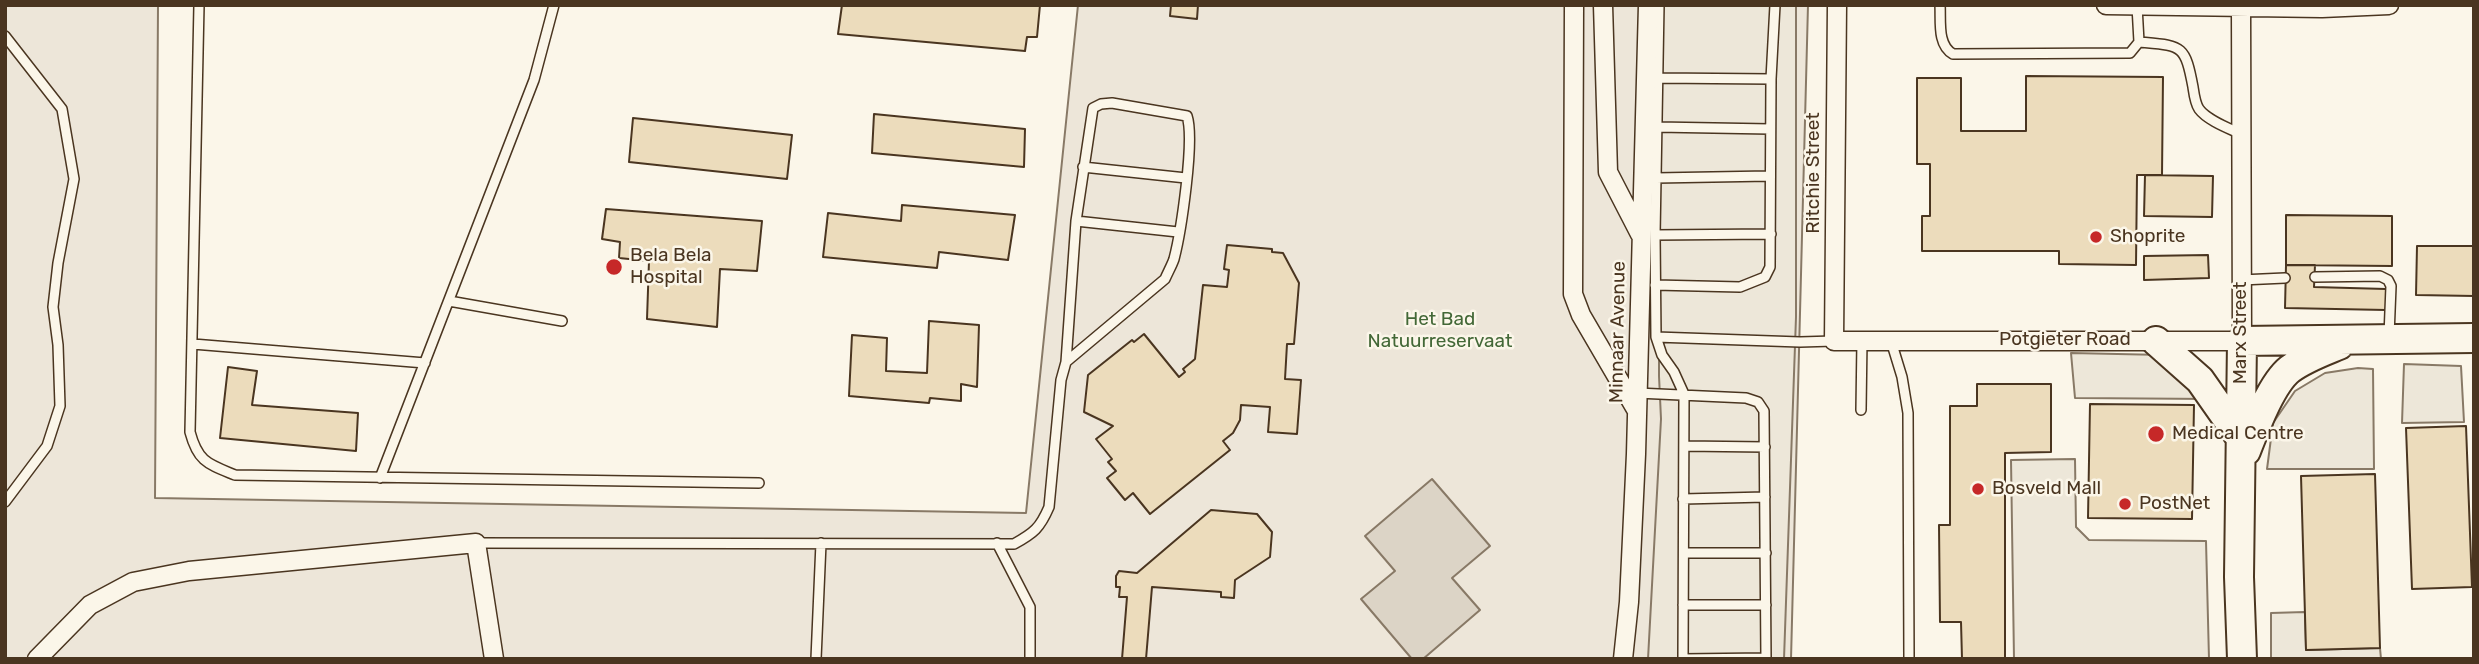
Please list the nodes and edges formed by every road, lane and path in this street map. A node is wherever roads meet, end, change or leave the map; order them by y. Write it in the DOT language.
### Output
graph roads {
  1 [pos="198,5"];
  2 [pos="554,5"];
  3 [pos="1574,5"];
  4 [pos="1603,5"];
  5 [pos="1648,5"];
  6 [pos="1659,5"];
  7 [pos="1775,5"];
  8 [pos="1837,5"];
  9 [pos="1940,5"];
  10 [pos="2106,5"];
  11 [pos="2389,5"];
  12 [pos="2137,6"];
  13 [pos="2241,7"];
  14 [pos="5,36"];
  15 [pos="2139,42"];
  16 [pos="1658,78"];
  17 [pos="1771,79"];
  18 [pos="1657,127"];
  19 [pos="1770,129"];
  20 [pos="2241,134"];
  21 [pos="1083,167"];
  22 [pos="1769,176"];
  23 [pos="1186,178"];
  24 [pos="1656,178"];
  25 [pos="1076,221"];
  26 [pos="1178,232"];
  27 [pos="1771,234"];
  28 [pos="1648,236"];
  29 [pos="2315,277"];
  30 [pos="2285,278"];
  31 [pos="2241,280"];
  32 [pos="1655,285"];
  33 [pos="449,300"];
  34 [pos="562,321"];
  35 [pos="1656,337"];
  36 [pos="2474,338"];
  37 [pos="2389,339"];
  38 [pos="1862,340"];
  39 [pos="1891,340"];
  40 [pos="2355,340"];
  41 [pos="1834,341"];
  42 [pos="2156,341"];
  43 [pos="2242,341"];
  44 [pos="193,344"];
  45 [pos="1066,362"];
  46 [pos="425,363"];
  47 [pos="1637,393"];
  48 [pos="1684,394"];
  49 [pos="1861,410"];
  50 [pos="1637,411"];
  51 [pos="1684,446"];
  52 [pos="1765,447"];
  53 [pos="2240,451"];
  54 [pos="380,478"];
  55 [pos="760,483"];
  56 [pos="1765,497"];
  57 [pos="1684,499"];
  58 [pos="5,502"];
  59 [pos="476,543"];
  60 [pos="821,543"];
  61 [pos="997,543"];
  62 [pos="1684,553"];
  63 [pos="1766,553"];
  64 [pos="1683,605"];
  65 [pos="1766,605"];
  66 [pos="37,659"];
  67 [pos="494,659"];
  68 [pos="816,659"];
  69 [pos="1030,659"];
  70 [pos="1623,659"];
  71 [pos="1766,659"];
  72 [pos="1909,659"];
  73 [pos="2242,659"];
  1 -- 44 [label="lane"];
  2 -- 33 [label="lane"];
  3 -- 50 [label="street"];
  4 -- 28 [label="street"];
  5 -- 28 [label="street, Minnaar Avenue"];
  6 -- 16 [label="lane"];
  7 -- 17 [label="lane"];
  8 -- 41 [label="street, Ritchie Street"];
  9 -- 15 [label="lane"];
  10 -- 12 [label="street"];
  11 -- 13 [label="street"];
  12 -- 13 [label="street"];
  12 -- 15 [label="lane"];
  13 -- 20 [label="street, Marx Street"];
  14 -- 58 [label="lane"];
  15 -- 20 [label="lane"];
  16 -- 17 [label="lane"];
  16 -- 18 [label="lane"];
  17 -- 19 [label="lane"];
  18 -- 19 [label="lane"];
  18 -- 24 [label="lane"];
  19 -- 22 [label="lane"];
  20 -- 31 [label="street, Marx Street"];
  21 -- 23 [label="lane"];
  21 -- 23 [label="lane"];
  21 -- 25 [label="lane"];
  22 -- 24 [label="lane"];
  22 -- 27 [label="lane"];
  23 -- 26 [label="lane"];
  24 -- 28 [label="lane"];
  25 -- 26 [label="lane"];
  25 -- 45 [label="lane"];
  26 -- 45 [label="lane"];
  27 -- 28 [label="lane"];
  27 -- 32 [label="lane"];
  28 -- 32 [label="lane"];
  28 -- 47 [label="street, Minnaar Avenue"];
  29 -- 37 [label="lane"];
  30 -- 31 [label="lane"];
  31 -- 43 [label="street, Marx Street"];
  32 -- 35 [label="lane"];
  33 -- 34 [label="lane"];
  33 -- 46 [label="lane"];
  35 -- 41 [label="lane, Potgieter Road"];
  35 -- 48 [label="lane"];
  36 -- 37 [label="main road, Potgieter Road"];
  37 -- 40 [label="main road, Potgieter Road"];
  38 -- 39 [label="street, Potgieter Road"];
  38 -- 41 [label="street, Potgieter Road"];
  38 -- 49 [label="lane"];
  39 -- 42 [label="street, Potgieter Road"];
  39 -- 72 [label="lane"];
  40 -- 43 [label="main road, Potgieter Road"];
  40 -- 53 [label="main road"];
  42 -- 43 [label="street, Potgieter Road"];
  42 -- 53 [label="main road"];
  43 -- 53 [label="main road, Marx Street"];
  44 -- 46 [label="lane"];
  44 -- 54 [label="lane"];
  45 -- 61 [label="lane"];
  46 -- 54 [label="lane"];
  47 -- 48 [label="lane"];
  47 -- 50 [label="street, Minnaar Avenue"];
  48 -- 51 [label="lane"];
  48 -- 52 [label="lane"];
  50 -- 70 [label="street, Minnaar Avenue"];
  51 -- 52 [label="lane"];
  51 -- 57 [label="lane"];
  52 -- 56 [label="lane"];
  53 -- 73 [label="main road, Marx Street"];
  54 -- 55 [label="lane"];
  56 -- 57 [label="lane"];
  56 -- 63 [label="lane"];
  57 -- 62 [label="lane"];
  59 -- 60 [label="lane"];
  59 -- 66 [label="street"];
  59 -- 67 [label="street"];
  60 -- 61 [label="lane"];
  60 -- 68 [label="lane"];
  61 -- 69 [label="lane"];
  62 -- 63 [label="lane"];
  62 -- 64 [label="lane"];
  63 -- 65 [label="lane"];
  64 -- 65 [label="lane"];
  64 -- 71 [label="lane"];
  65 -- 71 [label="lane"];
}
